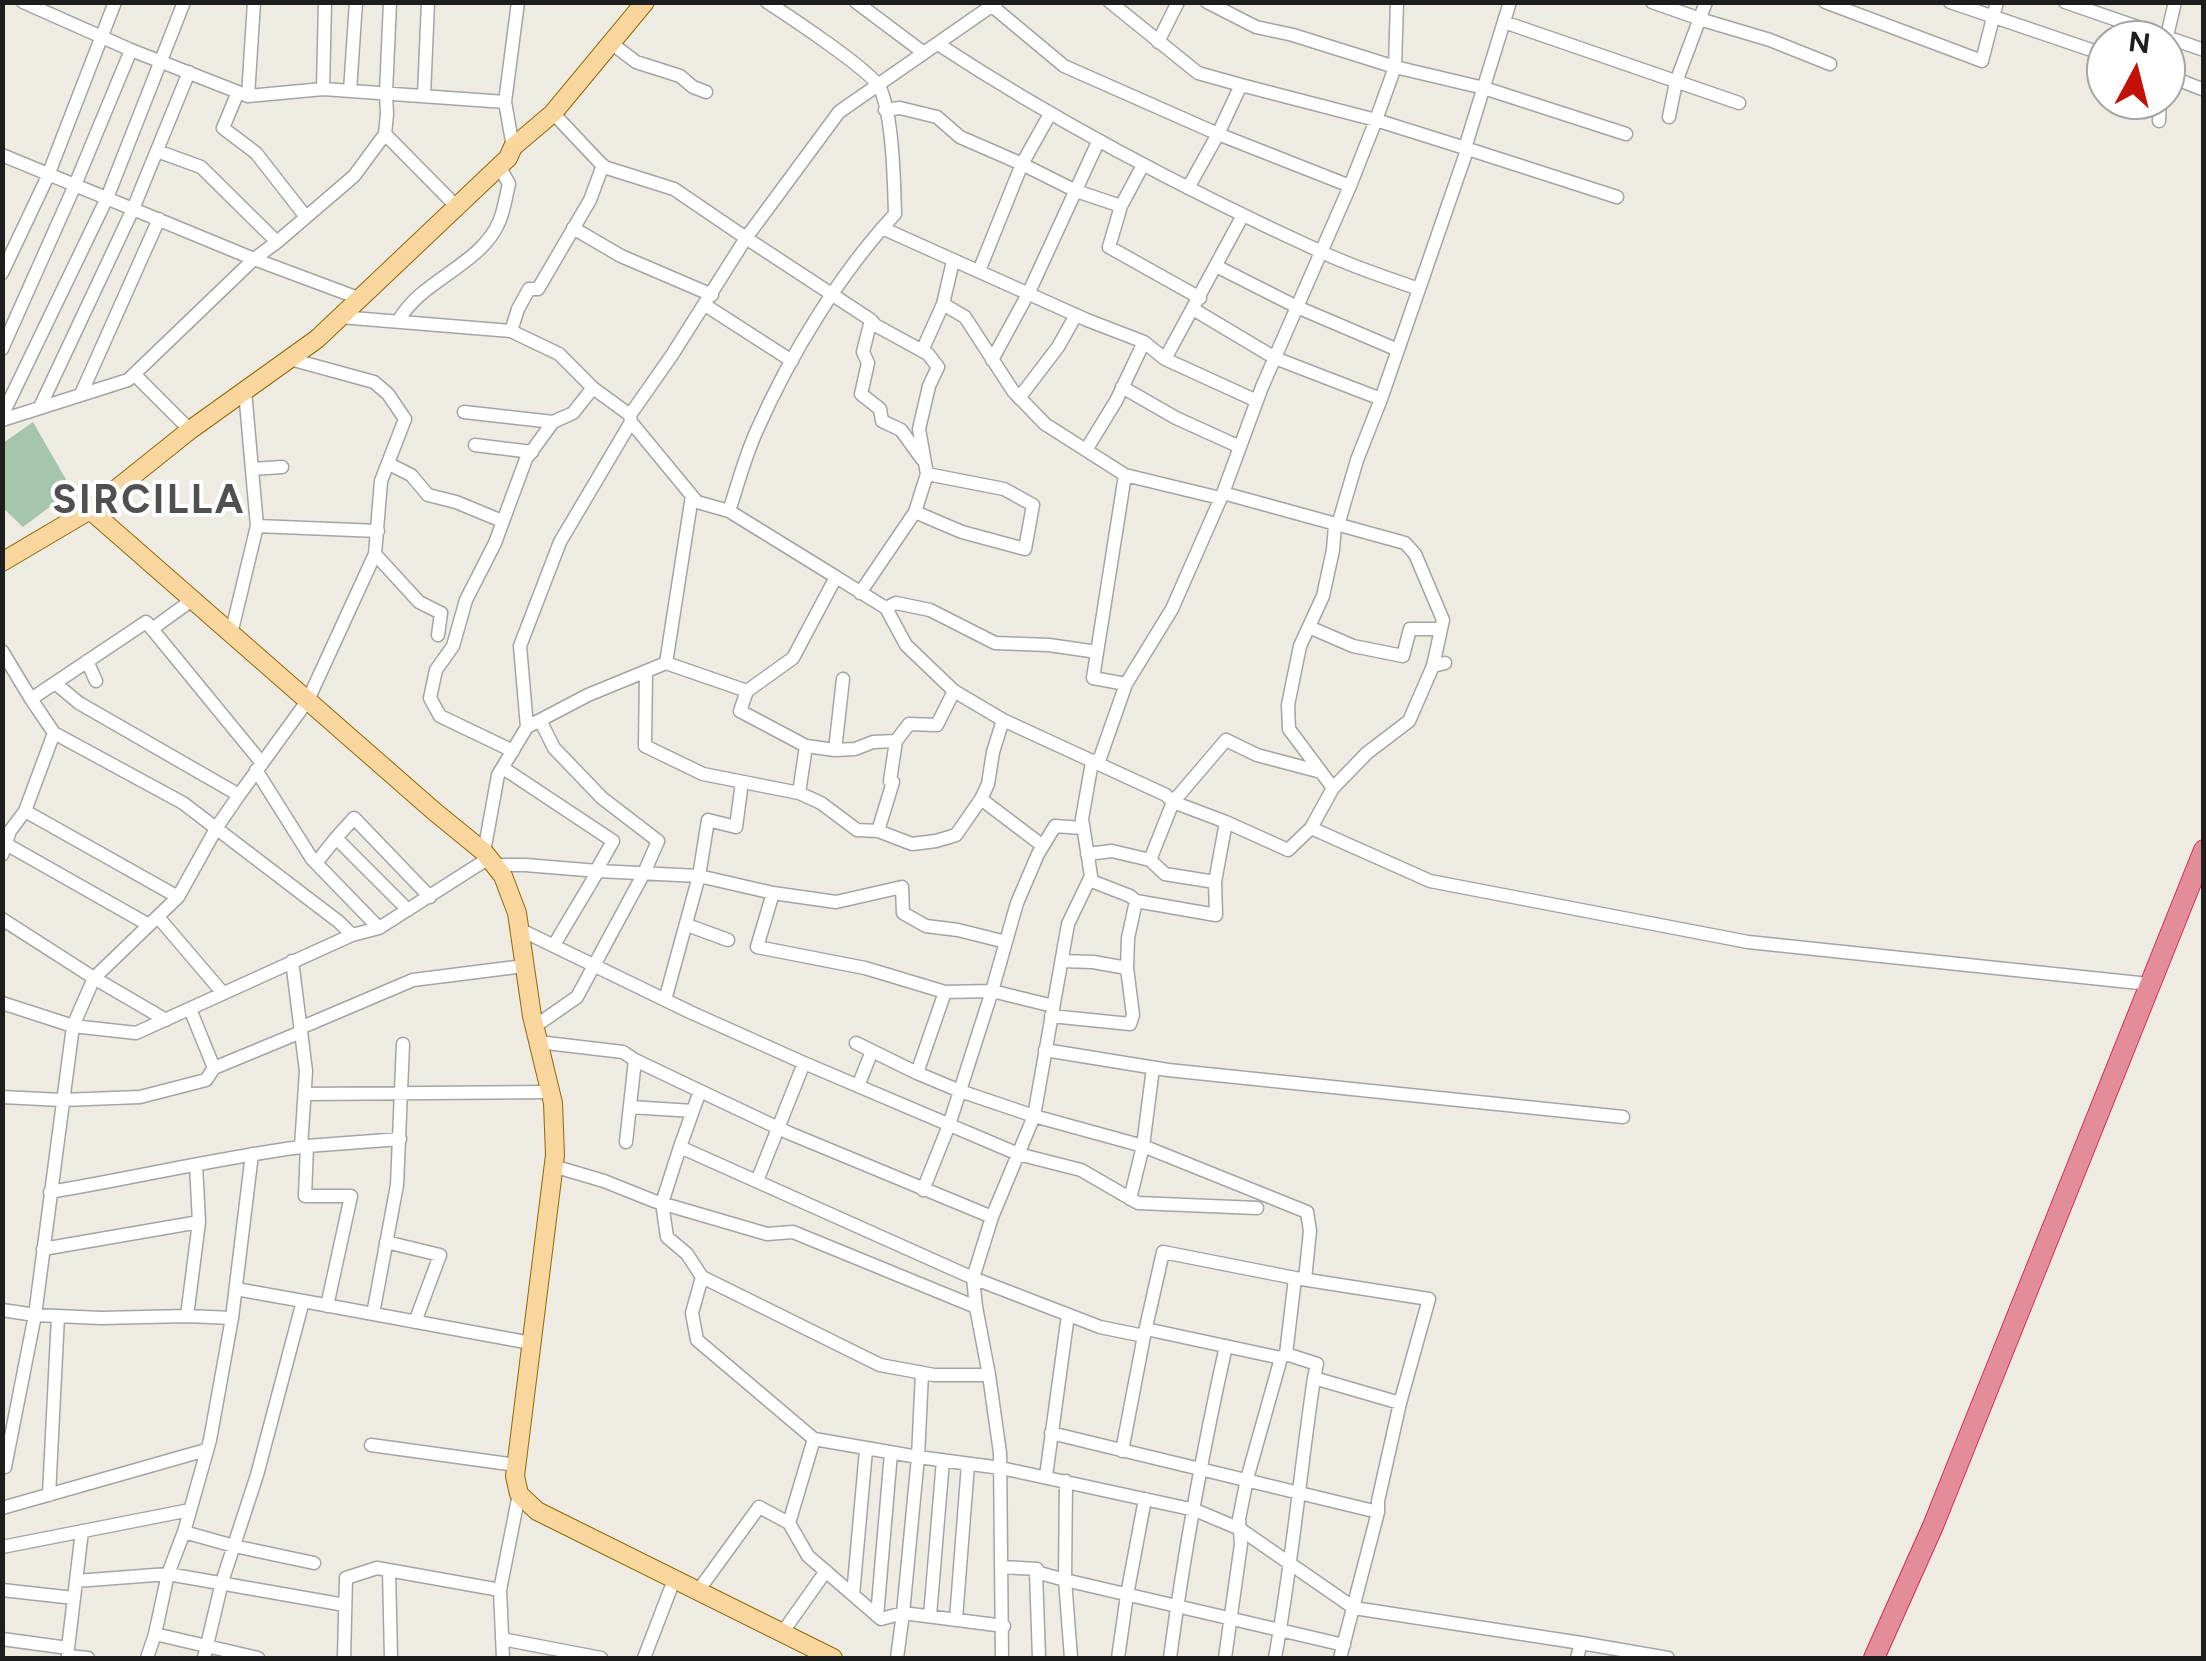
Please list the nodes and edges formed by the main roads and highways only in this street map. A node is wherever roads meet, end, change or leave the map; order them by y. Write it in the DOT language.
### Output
graph roads {
  1 [pos="645,2"];
  2 [pos="90,510"];
  3 [pos="2,562"];
  4 [pos="2204,850"];
  5 [pos="1933,1526"];
  6 [pos="833,1658"];
  7 [pos="1874,1658"];
  8 [pos="1888,1658"];
  1 -- 2 [label="main road"];
  2 -- 3 [label="main road"];
  2 -- 6 [label="main road"];
  4 -- 5 [label="highway"];
  5 -- 7 [label="highway"];
  5 -- 8 [label="highway"];
}
